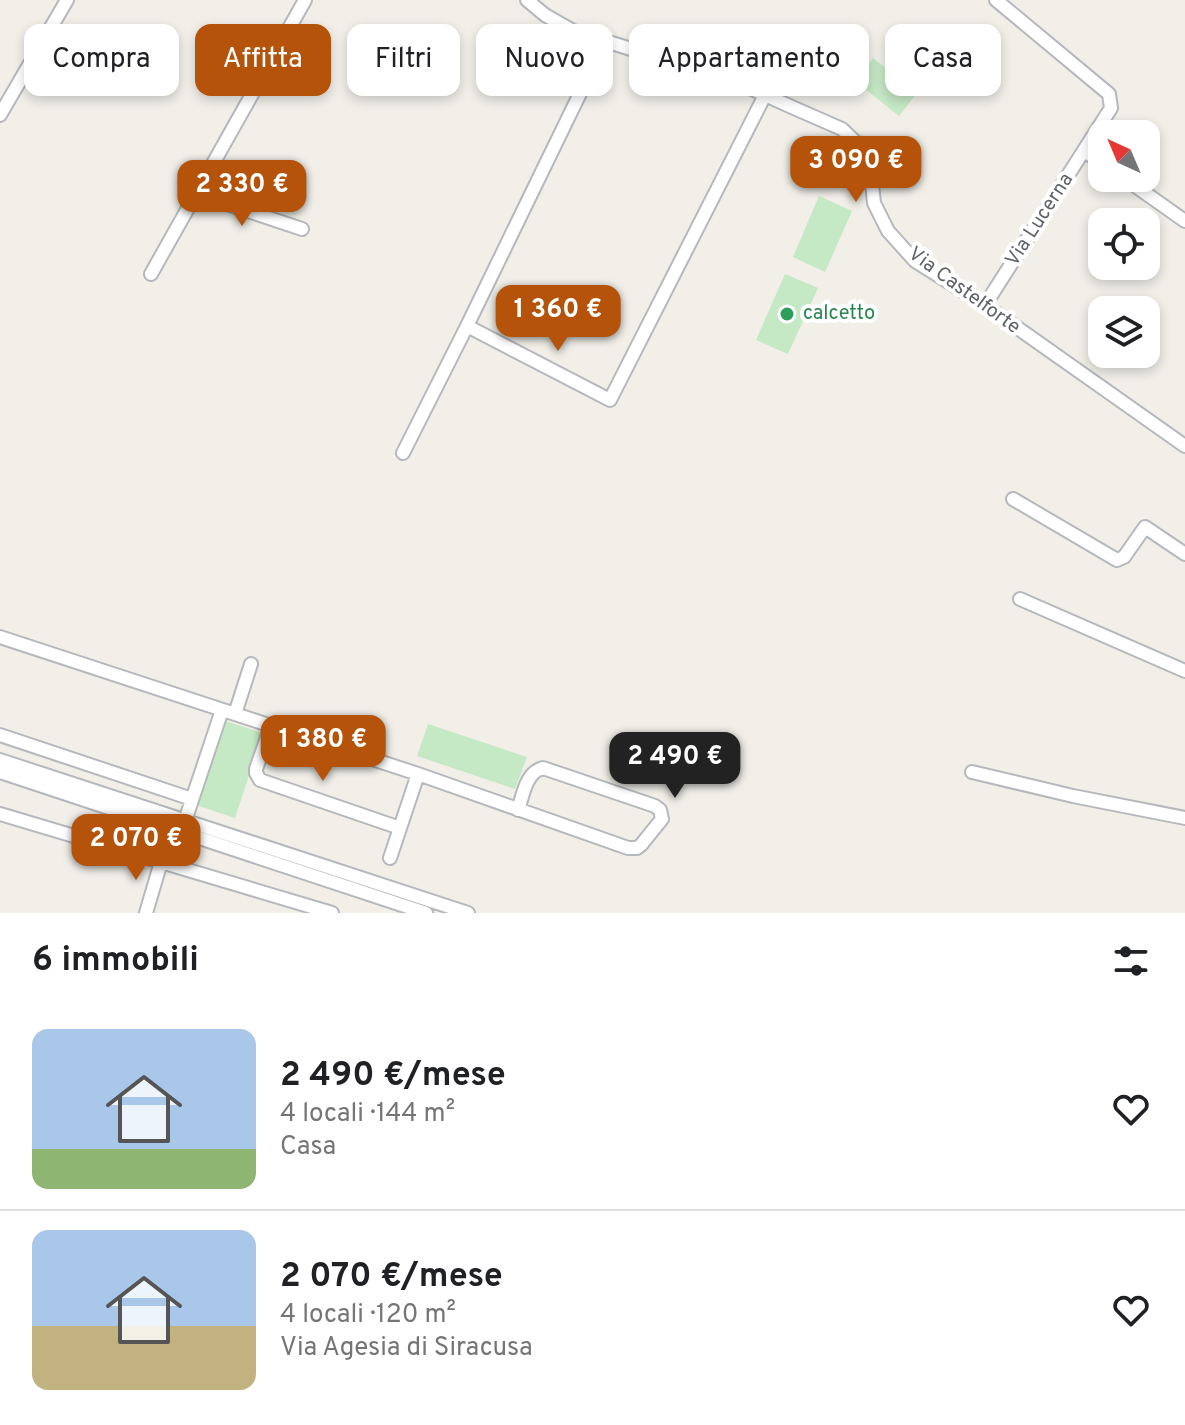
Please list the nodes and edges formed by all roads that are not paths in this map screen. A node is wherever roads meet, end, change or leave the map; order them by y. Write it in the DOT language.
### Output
graph roads {
  1 [pos="67,0"];
  2 [pos="305,0"];
  3 [pos="527,0"];
  4 [pos="996,0"];
  5 [pos="561,24"];
  6 [pos="579,96"];
  7 [pos="764,96"];
  8 [pos="767,96"];
  9 [pos="0,115"];
  10 [pos="1084,151"];
  11 [pos="1088,154"];
  12 [pos="199,189"];
  13 [pos="1144,192"];
  14 [pos="1185,221"];
  15 [pos="302,229"];
  16 [pos="151,274"];
  17 [pos="985,305"];
  18 [pos="467,326"];
  19 [pos="1185,446"];
  20 [pos="403,453"];
  21 [pos="1013,499"];
  22 [pos="1185,554"];
  23 [pos="1020,599"];
  24 [pos="0,637"];
  25 [pos="251,664"];
  26 [pos="1185,671"];
  27 [pos="228,712"];
  28 [pos="271,726"];
  29 [pos="0,735"];
  30 [pos="0,760"];
  31 [pos="0,772"];
  32 [pos="972,772"];
  33 [pos="418,774"];
  34 [pos="192,799"];
  35 [pos="518,810"];
  36 [pos="0,814"];
  37 [pos="1185,818"];
  38 [pos="185,821"];
  39 [pos="400,828"];
  40 [pos="390,858"];
  41 [pos="161,862"];
  42 [pos="450,910"];
  43 [pos="146,913"];
  44 [pos="332,913"];
  45 [pos="426,913"];
  46 [pos="466,913"];
  1 -- 9 [label="street"];
  2 -- 12 [label="street"];
  3 -- 5 [label="street, Via Castelforte"];
  4 -- 10 [label="street, Via Lucerna"];
  6 -- 18 [label="street"];
  7 -- 18 [label="street"];
  8 -- 17 [label="street, Via Castelforte"];
  10 -- 11 [label="street"];
  10 -- 17 [label="street, Via Lucerna"];
  12 -- 15 [label="street"];
  12 -- 16 [label="street"];
  13 -- 14 [label="street"];
  17 -- 19 [label="street, Via Castelforte"];
  18 -- 20 [label="street"];
  21 -- 22 [label="street"];
  23 -- 26 [label="street"];
  24 -- 27 [label="street"];
  25 -- 27 [label="street"];
  27 -- 28 [label="street"];
  27 -- 34 [label="street"];
  28 -- 33 [label="street"];
  28 -- 39 [label="street"];
  29 -- 34 [label="street"];
  30 -- 38 [label="street"];
  31 -- 45 [label="street"];
  32 -- 37 [label="street"];
  33 -- 35 [label="street"];
  33 -- 39 [label="street"];
  34 -- 38 [label="street"];
  35 -- 35 [label="street"];
  36 -- 41 [label="street"];
  38 -- 42 [label="street"];
  39 -- 40 [label="street"];
  41 -- 43 [label="street"];
  41 -- 44 [label="street"];
  42 -- 46 [label="street"];
}
